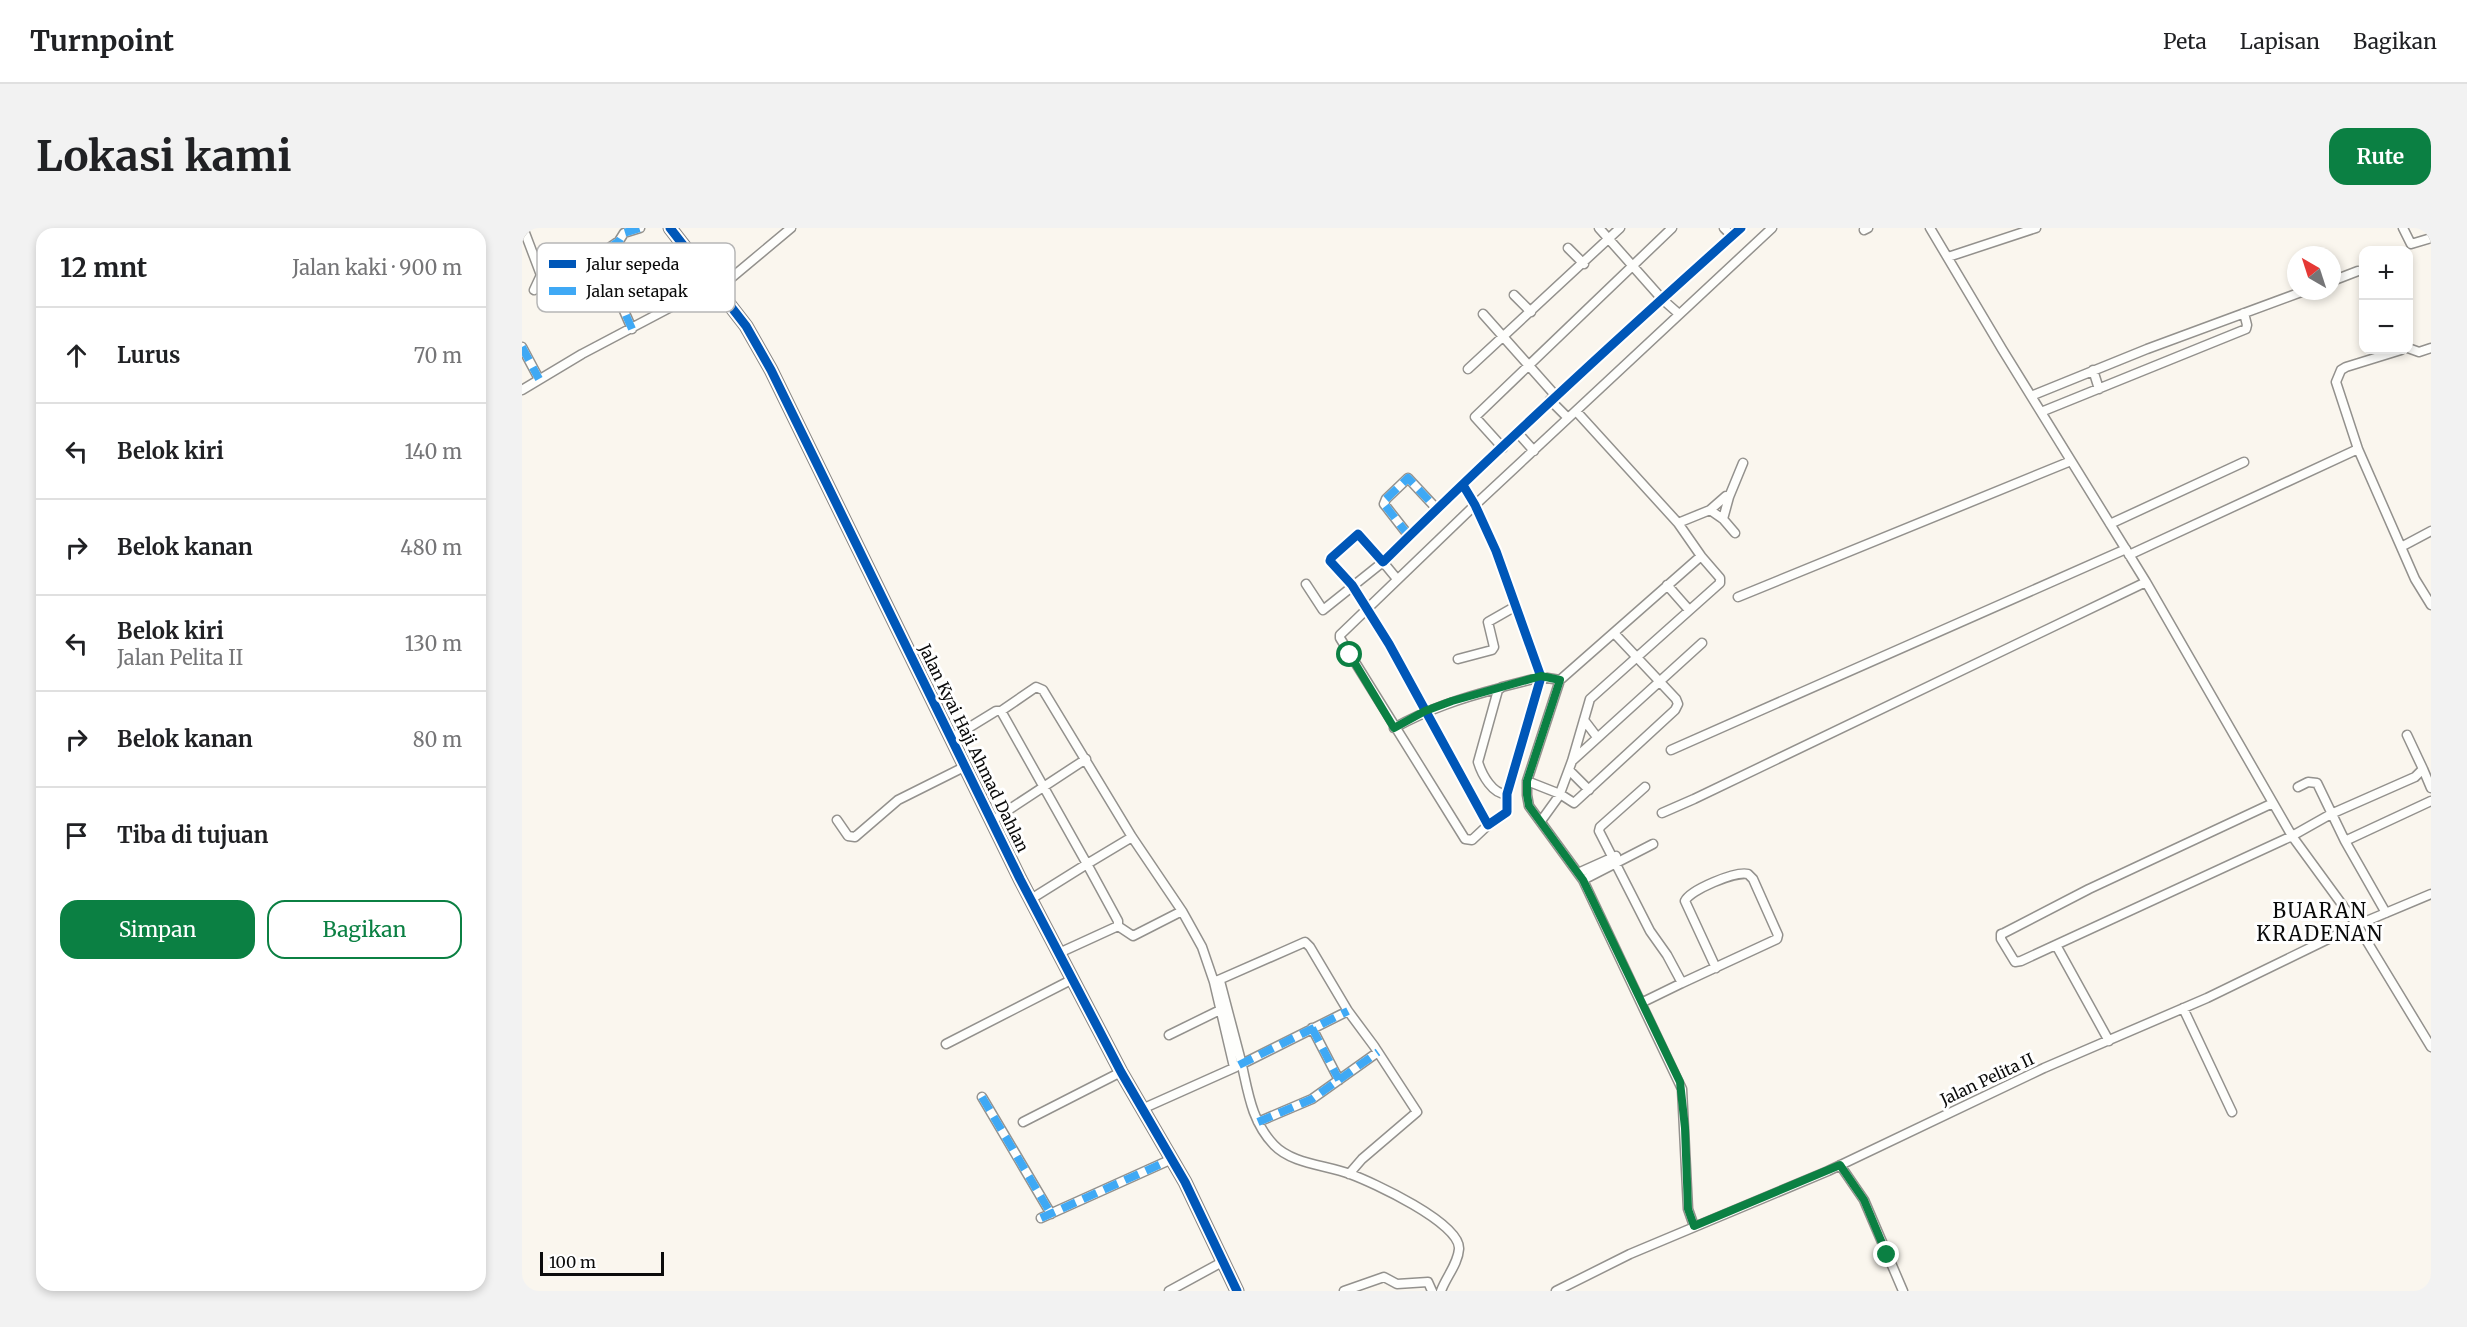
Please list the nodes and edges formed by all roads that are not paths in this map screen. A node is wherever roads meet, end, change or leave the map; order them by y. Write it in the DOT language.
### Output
graph roads {
  1 [pos="640,228"];
  2 [pos="670,228"];
  3 [pos="790,228"];
  4 [pos="1599,228"];
  5 [pos="1620,228"];
  6 [pos="1672,228"];
  7 [pos="1724,228"];
  8 [pos="1741,228"];
  9 [pos="1930,228"];
  10 [pos="2036,228"];
  11 [pos="2403,228"];
  12 [pos="1770,229"];
  13 [pos="527,231"];
  14 [pos="1732,236"];
  15 [pos="2431,238"];
  16 [pos="1610,239"];
  17 [pos="616,243"];
  18 [pos="682,243"];
  19 [pos="1568,248"];
  20 [pos="1948,257"];
  21 [pos="537,262"];
  22 [pos="1584,264"];
  23 [pos="1633,266"];
  24 [pos="735,269"];
  25 [pos="2358,271"];
  26 [pos="2341,278"];
  27 [pos="537,286"];
  28 [pos="534,290"];
  29 [pos="1514,295"];
  30 [pos="2287,297"];
  31 [pos="1662,299"];
  32 [pos="735,311"];
  33 [pos="625,312"];
  34 [pos="663,312"];
  35 [pos="1531,312"];
  36 [pos="2244,313"];
  37 [pos="1483,314"];
  38 [pos="1679,314"];
  39 [pos="632,329"];
  40 [pos="1504,337"];
  41 [pos="522,347"];
  42 [pos="2431,348"];
  43 [pos="2413,350"];
  44 [pos="2388,354"];
  45 [pos="1528,365"];
  46 [pos="1468,369"];
  47 [pos="2093,370"];
  48 [pos="539,379"];
  49 [pos="2099,389"];
  50 [pos="522,390"];
  51 [pos="2031,396"];
  52 [pos="1552,398"];
  53 [pos="1576,411"];
  54 [pos="2041,412"];
  55 [pos="1569,418"];
  56 [pos="1518,433"];
  57 [pos="1503,448"];
  58 [pos="2356,449"];
  59 [pos="1534,451"];
  60 [pos="2071,461"];
  61 [pos="2244,462"];
  62 [pos="1743,463"];
  63 [pos="1462,485"];
  64 [pos="1730,497"];
  65 [pos="1475,505"];
  66 [pos="1436,508"];
  67 [pos="1710,510"];
  68 [pos="1723,519"];
  69 [pos="1678,523"];
  70 [pos="2110,524"];
  71 [pos="2431,531"];
  72 [pos="1735,533"];
  73 [pos="1409,536"];
  74 [pos="2401,547"];
  75 [pos="2128,552"];
  76 [pos="1701,556"];
  77 [pos="1383,561"];
  78 [pos="1397,579"];
  79 [pos="2146,582"];
  80 [pos="1306,584"];
  81 [pos="1352,585"];
  82 [pos="1667,585"];
  83 [pos="1738,597"];
  84 [pos="2431,605"];
  85 [pos="1516,606"];
  86 [pos="1366,608"];
  87 [pos="1689,610"];
  88 [pos="1614,633"];
  89 [pos="1702,643"];
  90 [pos="1635,657"];
  91 [pos="1458,659"];
  92 [pos="1550,678"];
  93 [pos="1660,681"];
  94 [pos="1500,688"];
  95 [pos="1001,711"];
  96 [pos="1425,711"];
  97 [pos="1584,720"];
  98 [pos="1394,728"];
  99 [pos="2408,735"];
  100 [pos="1597,737"];
  101 [pos="952,738"];
  102 [pos="1671,750"];
  103 [pos="1086,759"];
  104 [pos="966,766"];
  105 [pos="1571,766"];
  106 [pos="2422,769"];
  107 [pos="1527,781"];
  108 [pos="2298,786"];
  109 [pos="1645,787"];
  110 [pos="1043,788"];
  111 [pos="2431,788"];
  112 [pos="1589,789"];
  113 [pos="1507,794"];
  114 [pos="1560,794"];
  115 [pos="2431,801"];
  116 [pos="2273,803"];
  117 [pos="1662,813"];
  118 [pos="2331,814"];
  119 [pos="997,817"];
  120 [pos="837,820"];
  121 [pos="1541,821"];
  122 [pos="1488,825"];
  123 [pos="2292,836"];
  124 [pos="1132,837"];
  125 [pos="1655,841"];
  126 [pos="2344,841"];
  127 [pos="1614,860"];
  128 [pos="1087,864"];
  129 [pos="1580,877"];
  130 [pos="2431,894"];
  131 [pos="1035,896"];
  132 [pos="1182,911"];
  133 [pos="2386,913"];
  134 [pos="2357,925"];
  135 [pos="1118,926"];
  136 [pos="2056,945"];
  137 [pos="1063,951"];
  138 [pos="1716,968"];
  139 [pos="1073,979"];
  140 [pos="1217,982"];
  141 [pos="1682,983"];
  142 [pos="1641,1003"];
  143 [pos="2183,1008"];
  144 [pos="1221,1010"];
  145 [pos="1348,1011"];
  146 [pos="1312,1028"];
  147 [pos="1169,1035"];
  148 [pos="2109,1041"];
  149 [pos="946,1044"];
  150 [pos="2431,1047"];
  151 [pos="1378,1053"];
  152 [pos="1238,1066"];
  153 [pos="1121,1072"];
  154 [pos="1339,1080"];
  155 [pos="982,1097"];
  156 [pos="1148,1106"];
  157 [pos="2232,1112"];
  158 [pos="1023,1122"];
  159 [pos="1258,1122"];
  160 [pos="1172,1159"];
  161 [pos="1840,1165"];
  162 [pos="1349,1174"];
  163 [pos="1051,1214"];
  164 [pos="1041,1218"];
  165 [pos="1690,1228"];
  166 [pos="1224,1261"];
  167 [pos="1432,1289"];
  168 [pos="1169,1291"];
  169 [pos="1237,1291"];
  170 [pos="1344,1291"];
  171 [pos="1441,1291"];
  172 [pos="1556,1291"];
  173 [pos="1903,1291"];
  1 -- 17 [label="street"];
  2 -- 18 [label="street, Jalan Kyai Haji Ahmad Dahlan"];
  3 -- 24 [label="street"];
  4 -- 16 [label="street"];
  5 -- 16 [label="street"];
  6 -- 23 [label="street"];
  7 -- 14 [label="street"];
  8 -- 14 [label="street"];
  9 -- 20 [label="street"];
  10 -- 20 [label="street"];
  11 -- 15 [label="street"];
  12 -- 38 [label="street"];
  13 -- 21 [label="street"];
  14 -- 31 [label="street"];
  16 -- 22 [label="street"];
  16 -- 23 [label="street"];
  19 -- 22 [label="street"];
  20 -- 51 [label="street"];
  22 -- 35 [label="street"];
  23 -- 31 [label="street"];
  23 -- 45 [label="street"];
  25 -- 26 [label="street"];
  27 -- 28 [label="street"];
  29 -- 35 [label="street"];
  30 -- 36 [label="street"];
  31 -- 38 [label="street"];
  31 -- 52 [label="street"];
  32 -- 101 [label="street, Jalan Kyai Haji Ahmad Dahlan"];
  33 -- 39 [label="street"];
  34 -- 39 [label="street"];
  35 -- 40 [label="street"];
  36 -- 47 [label="street"];
  36 -- 49 [label="street"];
  37 -- 40 [label="street"];
  38 -- 53 [label="street"];
  39 -- 48 [label="street"];
  40 -- 45 [label="street"];
  40 -- 46 [label="street"];
  41 -- 48 [label="street"];
  42 -- 43 [label="street"];
  44 -- 58 [label="street"];
  45 -- 52 [label="street"];
  45 -- 57 [label="street"];
  47 -- 49 [label="street"];
  47 -- 51 [label="street"];
  48 -- 50 [label="street"];
  49 -- 54 [label="street"];
  51 -- 54 [label="street"];
  52 -- 55 [label="street"];
  52 -- 56 [label="street"];
  53 -- 55 [label="street"];
  53 -- 69 [label="street"];
  54 -- 60 [label="street"];
  55 -- 59 [label="street"];
  56 -- 57 [label="street"];
  56 -- 59 [label="street"];
  57 -- 63 [label="street"];
  58 -- 74 [label="street"];
  58 -- 75 [label="street"];
  59 -- 65 [label="street"];
  60 -- 70 [label="street"];
  60 -- 83 [label="street"];
  61 -- 70 [label="street"];
  62 -- 64 [label="street"];
  63 -- 65 [label="street"];
  63 -- 66 [label="street"];
  64 -- 67 [label="street"];
  64 -- 68 [label="street"];
  65 -- 78 [label="street"];
  65 -- 85 [label="street"];
  66 -- 73 [label="street"];
  66 -- 73 [label="street"];
  67 -- 68 [label="street"];
  67 -- 69 [label="street"];
  68 -- 72 [label="street"];
  69 -- 76 [label="street"];
  70 -- 75 [label="street"];
  71 -- 74 [label="street"];
  73 -- 77 [label="street"];
  74 -- 84 [label="street"];
  75 -- 79 [label="street"];
  75 -- 102 [label="street"];
  76 -- 82 [label="street"];
  76 -- 87 [label="street"];
  77 -- 78 [label="street"];
  77 -- 81 [label="street"];
  77 -- 81 [label="street"];
  78 -- 86 [label="street"];
  79 -- 116 [label="street"];
  79 -- 117 [label="street"];
  80 -- 81 [label="street"];
  81 -- 86 [label="street"];
  82 -- 87 [label="street"];
  82 -- 88 [label="street"];
  85 -- 91 [label="street"];
  85 -- 92 [label="street"];
  86 -- 96 [label="street"];
  86 -- 98 [label="street"];
  87 -- 90 [label="street"];
  88 -- 90 [label="street"];
  88 -- 92 [label="street"];
  89 -- 93 [label="street"];
  90 -- 93 [label="street"];
  90 -- 97 [label="street"];
  92 -- 94 [label="street"];
  92 -- 107 [label="street"];
  92 -- 113 [label="street"];
  93 -- 100 [label="street"];
  93 -- 112 [label="street"];
  94 -- 96 [label="street"];
  94 -- 113 [label="street"];
  95 -- 101 [label="street"];
  95 -- 103 [label="street"];
  95 -- 110 [label="street"];
  96 -- 98 [label="street"];
  96 -- 122 [label="street"];
  97 -- 100 [label="street"];
  97 -- 105 [label="street"];
  98 -- 122 [label="street"];
  99 -- 106 [label="street"];
  100 -- 105 [label="street"];
  101 -- 104 [label="street, Jalan Kyai Haji Ahmad Dahlan"];
  103 -- 110 [label="street"];
  103 -- 124 [label="street"];
  104 -- 119 [label="street, Jalan Kyai Haji Ahmad Dahlan"];
  104 -- 120 [label="street"];
  105 -- 112 [label="street"];
  105 -- 114 [label="street"];
  106 -- 111 [label="street"];
  106 -- 118 [label="street"];
  107 -- 114 [label="street"];
  107 -- 121 [label="street"];
  108 -- 118 [label="street"];
  109 -- 127 [label="street"];
  110 -- 119 [label="street"];
  110 -- 128 [label="street"];
  112 -- 114 [label="street"];
  113 -- 122 [label="street"];
  114 -- 121 [label="street"];
  115 -- 126 [label="street"];
  116 -- 123 [label="street"];
  116 -- 136 [label="street"];
  118 -- 123 [label="street"];
  118 -- 126 [label="street"];
  119 -- 131 [label="street, Jalan Kyai Haji Ahmad Dahlan"];
  121 -- 129 [label="street"];
  123 -- 134 [label="street"];
  123 -- 136 [label="street"];
  124 -- 128 [label="street"];
  124 -- 132 [label="street"];
  125 -- 127 [label="street"];
  126 -- 133 [label="street"];
  127 -- 129 [label="street"];
  127 -- 141 [label="street"];
  128 -- 131 [label="street"];
  128 -- 135 [label="street"];
  129 -- 142 [label="street"];
  130 -- 133 [label="street, Jalan Pelita II"];
  131 -- 137 [label="street, Jalan Kyai Haji Ahmad Dahlan"];
  132 -- 135 [label="street"];
  132 -- 140 [label="street"];
  133 -- 134 [label="street, Jalan Pelita II"];
  134 -- 143 [label="street, Jalan Pelita II"];
  134 -- 150 [label="street"];
  135 -- 137 [label="street"];
  136 -- 148 [label="street"];
  137 -- 139 [label="street, Jalan Kyai Haji Ahmad Dahlan"];
  138 -- 138 [label="street"];
  138 -- 141 [label="street"];
  139 -- 149 [label="street"];
  139 -- 153 [label="street, Jalan Kyai Haji Ahmad Dahlan"];
  140 -- 144 [label="street"];
  140 -- 145 [label="street"];
  140 -- 152 [label="street"];
  141 -- 142 [label="street"];
  142 -- 165 [label="street"];
  143 -- 148 [label="street, Jalan Pelita II"];
  143 -- 157 [label="street"];
  144 -- 147 [label="street"];
  144 -- 152 [label="street"];
  145 -- 146 [label="street"];
  145 -- 151 [label="street"];
  146 -- 152 [label="street"];
  146 -- 154 [label="street"];
  148 -- 161 [label="street, Jalan Pelita II"];
  151 -- 154 [label="street"];
  151 -- 162 [label="street"];
  152 -- 156 [label="street"];
  152 -- 159 [label="street"];
  153 -- 156 [label="street, Jalan Kyai Haji Ahmad Dahlan"];
  153 -- 158 [label="street"];
  154 -- 159 [label="street"];
  155 -- 163 [label="street"];
  156 -- 160 [label="street, Jalan Kyai Haji Ahmad Dahlan"];
  159 -- 162 [label="street"];
  160 -- 163 [label="street"];
  160 -- 166 [label="street, Jalan Kyai Haji Ahmad Dahlan"];
  161 -- 165 [label="street, Jalan Pelita II"];
  161 -- 173 [label="street"];
  162 -- 171 [label="street"];
  163 -- 164 [label="street"];
  165 -- 172 [label="street, Jalan Pelita II"];
  166 -- 168 [label="street"];
  166 -- 169 [label="street, Jalan Kyai Haji Ahmad Dahlan"];
  167 -- 170 [label="street"];
  167 -- 171 [label="street"];
}
